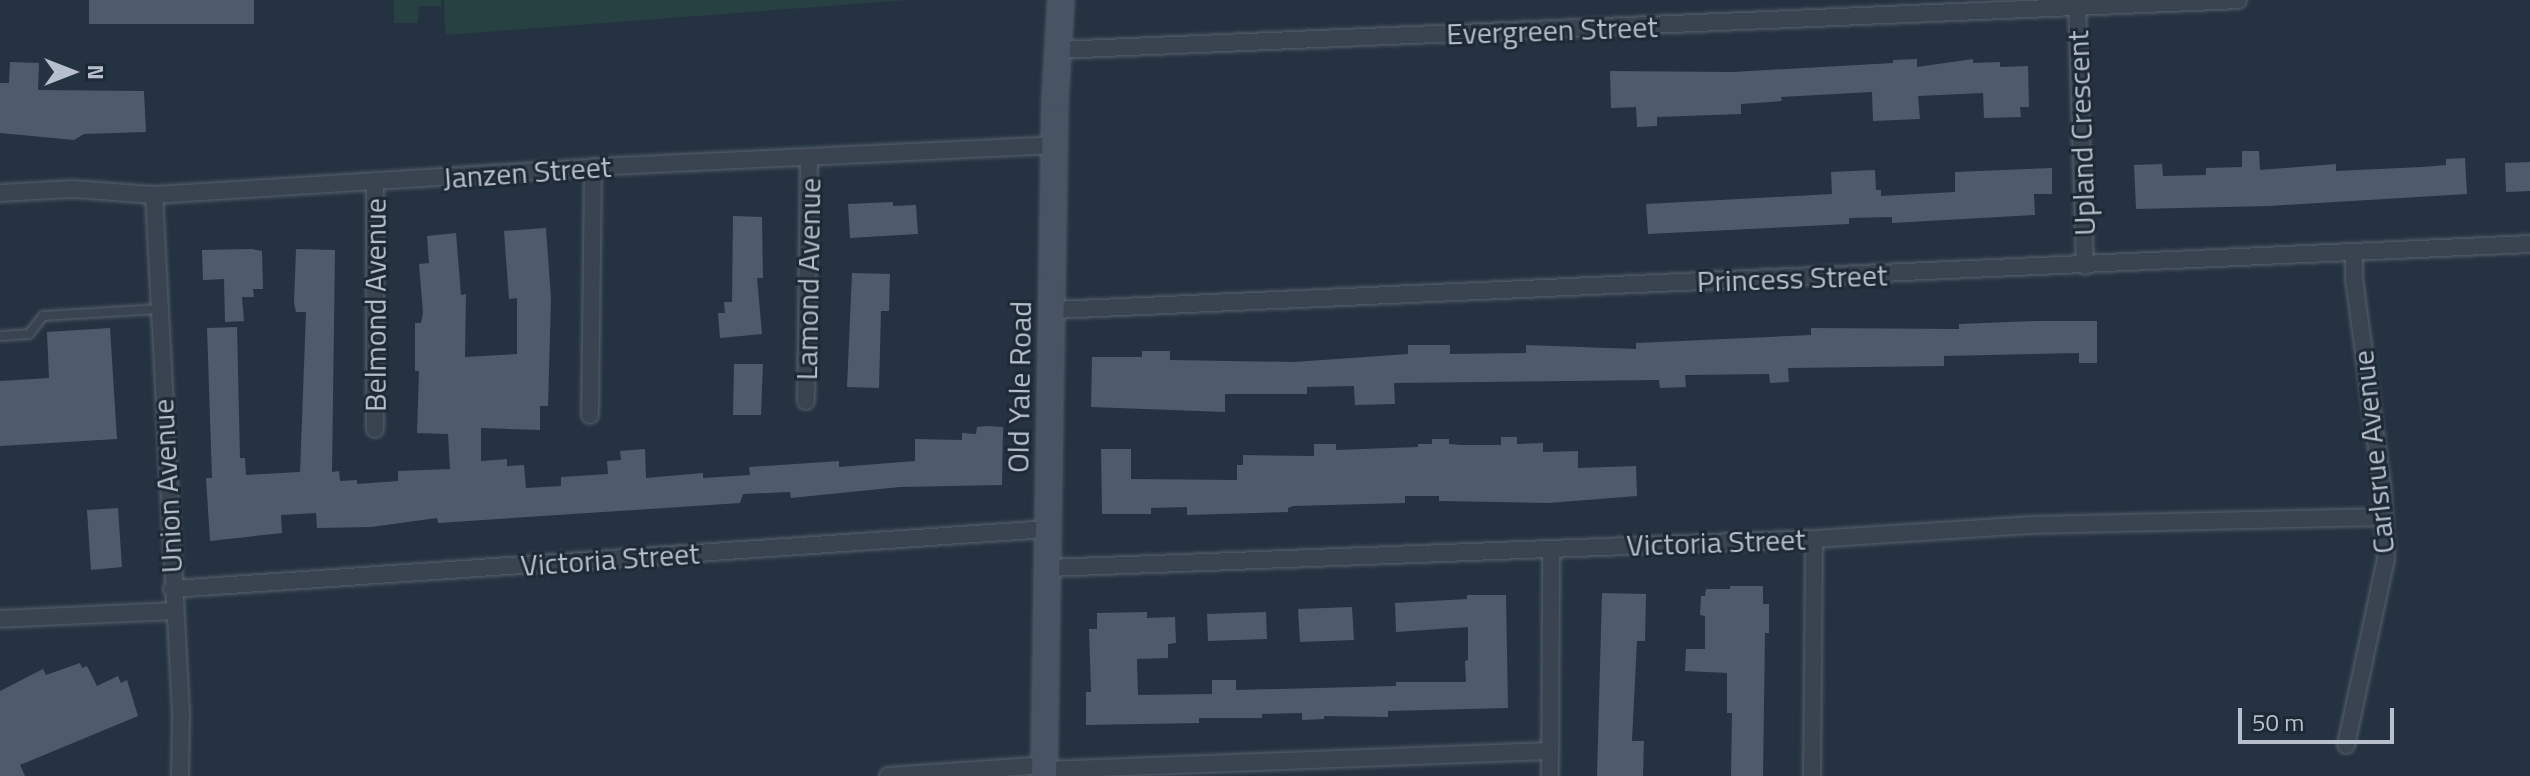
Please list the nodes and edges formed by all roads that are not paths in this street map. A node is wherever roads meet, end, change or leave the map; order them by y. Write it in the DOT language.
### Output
graph roads {
  1 [pos="1061,0"];
  2 [pos="2238,0"];
  3 [pos="2077,4"];
  4 [pos="1057,50"];
  5 [pos="1055,145"];
  6 [pos="809,157"];
  7 [pos="593,167"];
  8 [pos="375,181"];
  9 [pos="0,193"];
  10 [pos="154,195"];
  11 [pos="2530,244"];
  12 [pos="2354,252"];
  13 [pos="2085,266"];
  14 [pos="159,309"];
  15 [pos="1054,310"];
  16 [pos="0,336"];
  17 [pos="806,401"];
  18 [pos="590,415"];
  19 [pos="375,429"];
  20 [pos="2384,517"];
  21 [pos="1047,529"];
  22 [pos="1814,539"];
  23 [pos="1551,549"];
  24 [pos="1048,568"];
  25 [pos="172,589"];
  26 [pos="173,611"];
  27 [pos="0,619"];
  28 [pos="2346,745"];
  29 [pos="1549,751"];
  30 [pos="1304,758"];
  31 [pos="1044,770"];
  32 [pos="180,776"];
  33 [pos="888,776"];
  34 [pos="1304,776"];
  35 [pos="1550,776"];
  36 [pos="1812,776"];
  1 -- 4 [label="street, Old Yale Road"];
  2 -- 3 [label="street, Evergreen Street"];
  3 -- 4 [label="street, Evergreen Street"];
  3 -- 13 [label="street, Upland Crescent"];
  4 -- 5 [label="street, Old Yale Road"];
  5 -- 6 [label="street, Janzen Street"];
  5 -- 15 [label="street, Old Yale Road"];
  6 -- 7 [label="street, Janzen Street"];
  6 -- 17 [label="street, Lamond Avenue"];
  7 -- 8 [label="street, Janzen Street"];
  7 -- 18 [label="street"];
  8 -- 10 [label="street, Janzen Street"];
  8 -- 19 [label="street, Belmond Avenue"];
  9 -- 10 [label="street, Janzen Street"];
  10 -- 14 [label="street, Union Avenue"];
  11 -- 12 [label="street, Princess Street"];
  12 -- 13 [label="street, Princess Street"];
  12 -- 20 [label="street, Carlsrue Avenue"];
  13 -- 15 [label="street, Princess Street"];
  14 -- 16 [label="lane"];
  14 -- 25 [label="street, Union Avenue"];
  15 -- 21 [label="street, Old Yale Road"];
  20 -- 22 [label="street, Victoria Street"];
  20 -- 28 [label="street, Carlsrue Avenue"];
  21 -- 24 [label="street, Old Yale Road"];
  21 -- 25 [label="street, Victoria Street"];
  22 -- 23 [label="street, Victoria Street"];
  22 -- 36 [label="street"];
  23 -- 24 [label="street, Victoria Street"];
  23 -- 29 [label="street"];
  24 -- 31 [label="street, Old Yale Road"];
  25 -- 26 [label="street, Union Avenue"];
  26 -- 27 [label="street"];
  26 -- 32 [label="street, Union Avenue"];
  29 -- 30 [label="street"];
  29 -- 35 [label="street"];
  30 -- 31 [label="street"];
  30 -- 34 [label="street"];
  31 -- 33 [label="street"];
}
